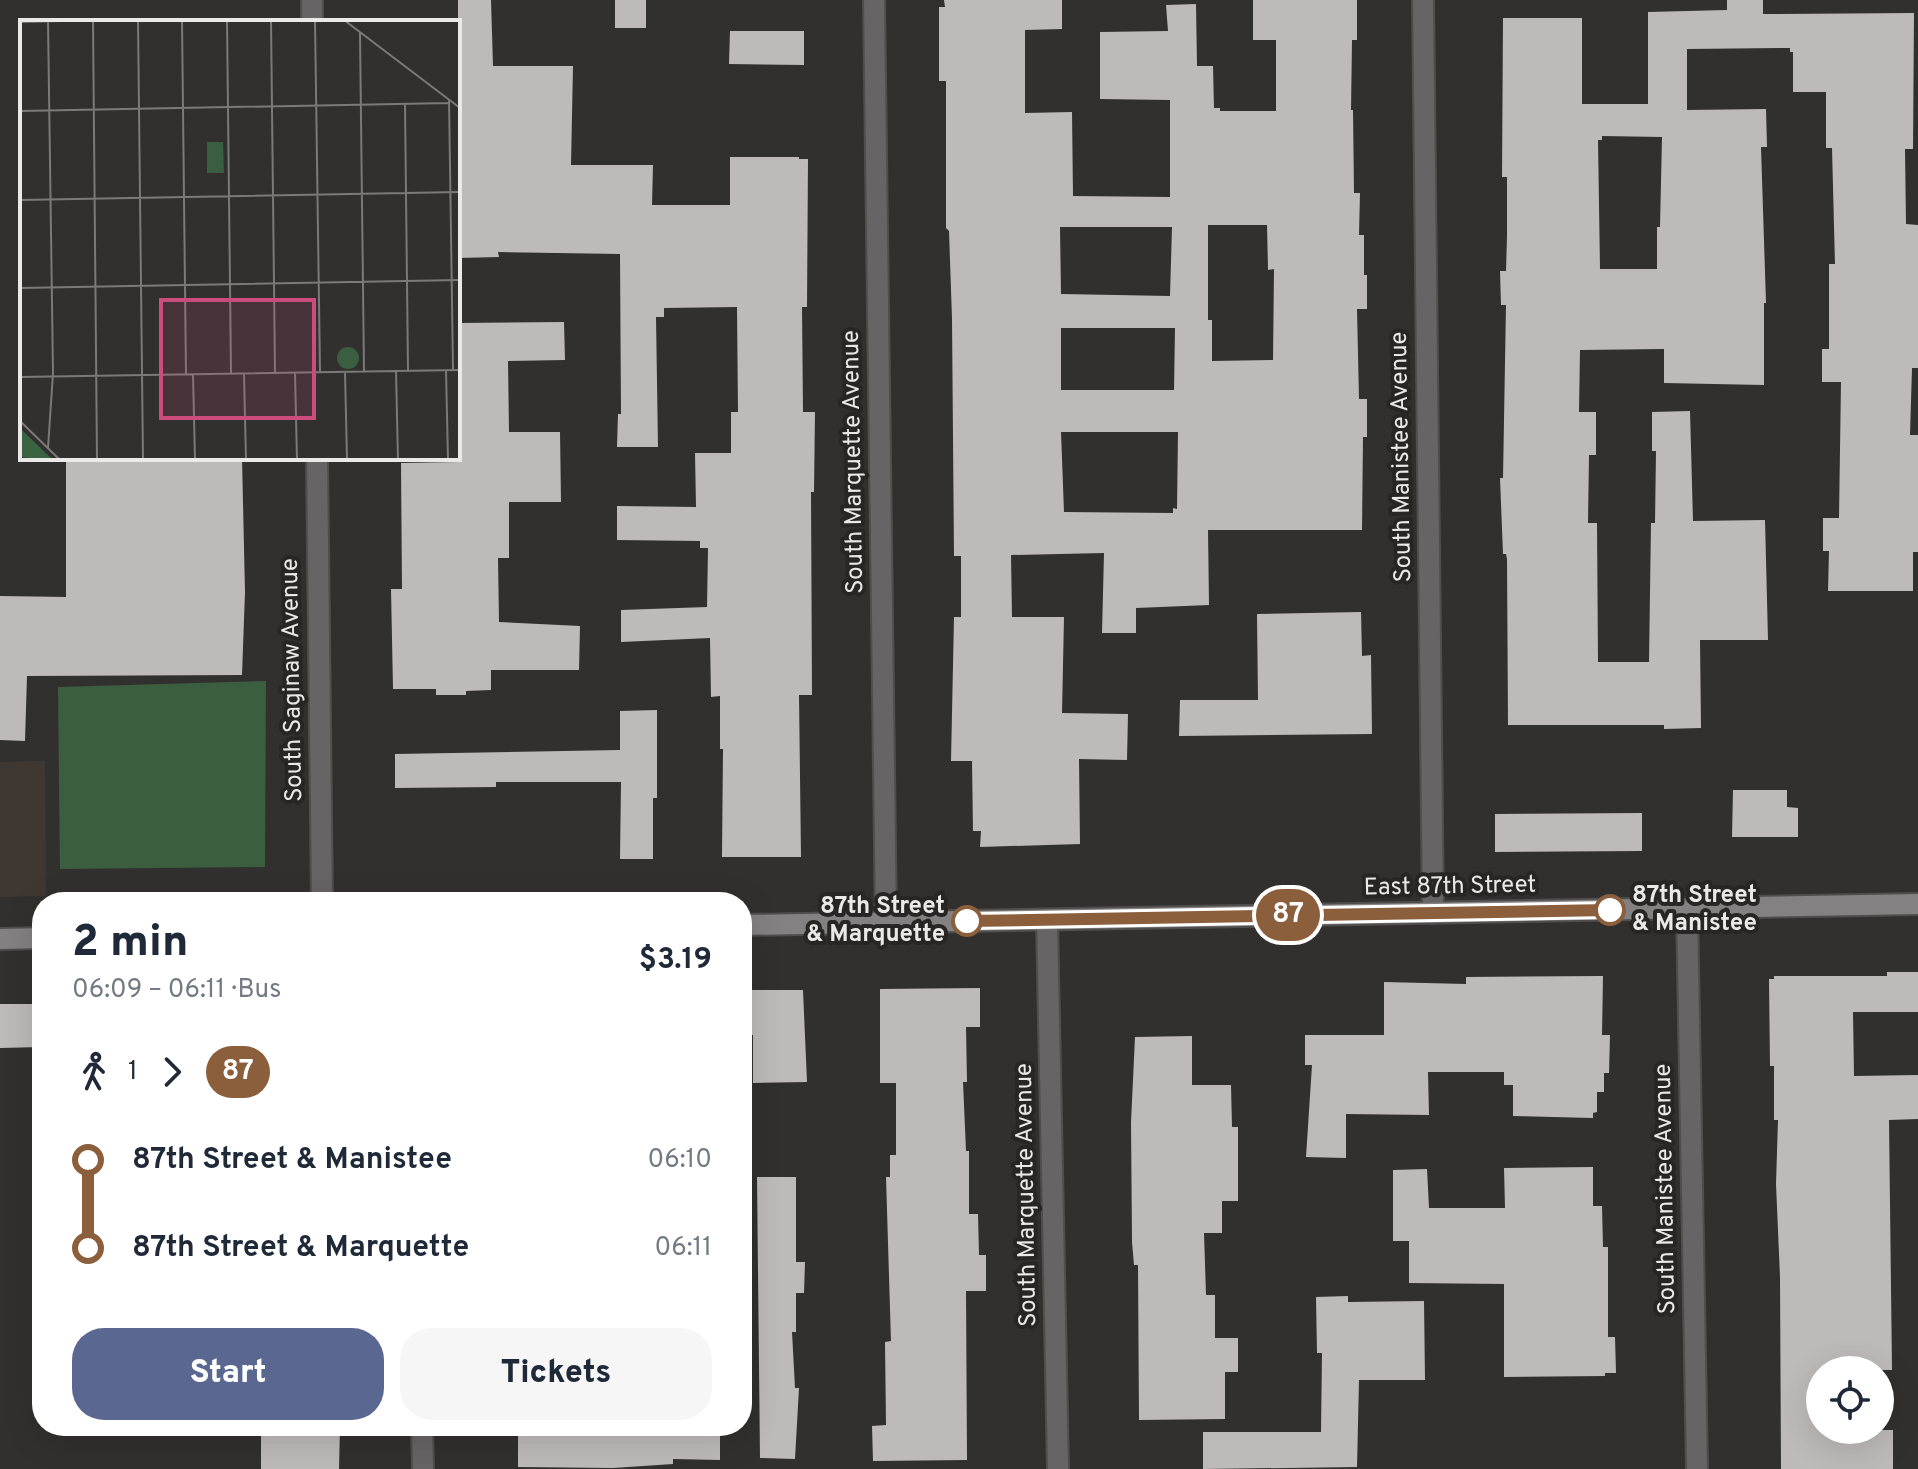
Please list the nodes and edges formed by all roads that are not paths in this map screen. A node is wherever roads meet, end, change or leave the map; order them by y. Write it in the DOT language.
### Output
graph roads {
  1 [pos="874,0"];
  2 [pos="1423,0"];
  3 [pos="317,460"];
  4 [pos="322,892"];
  5 [pos="1918,904"];
  6 [pos="1687,908"];
  7 [pos="1433,913"];
  8 [pos="1047,920"];
  9 [pos="886,923"];
  10 [pos="752,925"];
  11 [pos="32,938"];
  12 [pos="0,939"];
  13 [pos="422,1436"];
  14 [pos="423,1469"];
  15 [pos="1058,1469"];
  16 [pos="1697,1469"];
  1 -- 9 [label="street, South Marquette Avenue"];
  2 -- 7 [label="street, South Manistee Avenue"];
  3 -- 4 [label="street, South Saginaw Avenue"];
  5 -- 6 [label="main road, East 87th Street"];
  6 -- 7 [label="main road, East 87th Street"];
  6 -- 16 [label="street, South Manistee Avenue"];
  7 -- 8 [label="main road, East 87th Street"];
  8 -- 9 [label="main road, East 87th Street"];
  8 -- 15 [label="street, South Marquette Avenue"];
  9 -- 10 [label="main road, East 87th Street"];
  11 -- 12 [label="main road"];
  13 -- 14 [label="street"];
}
